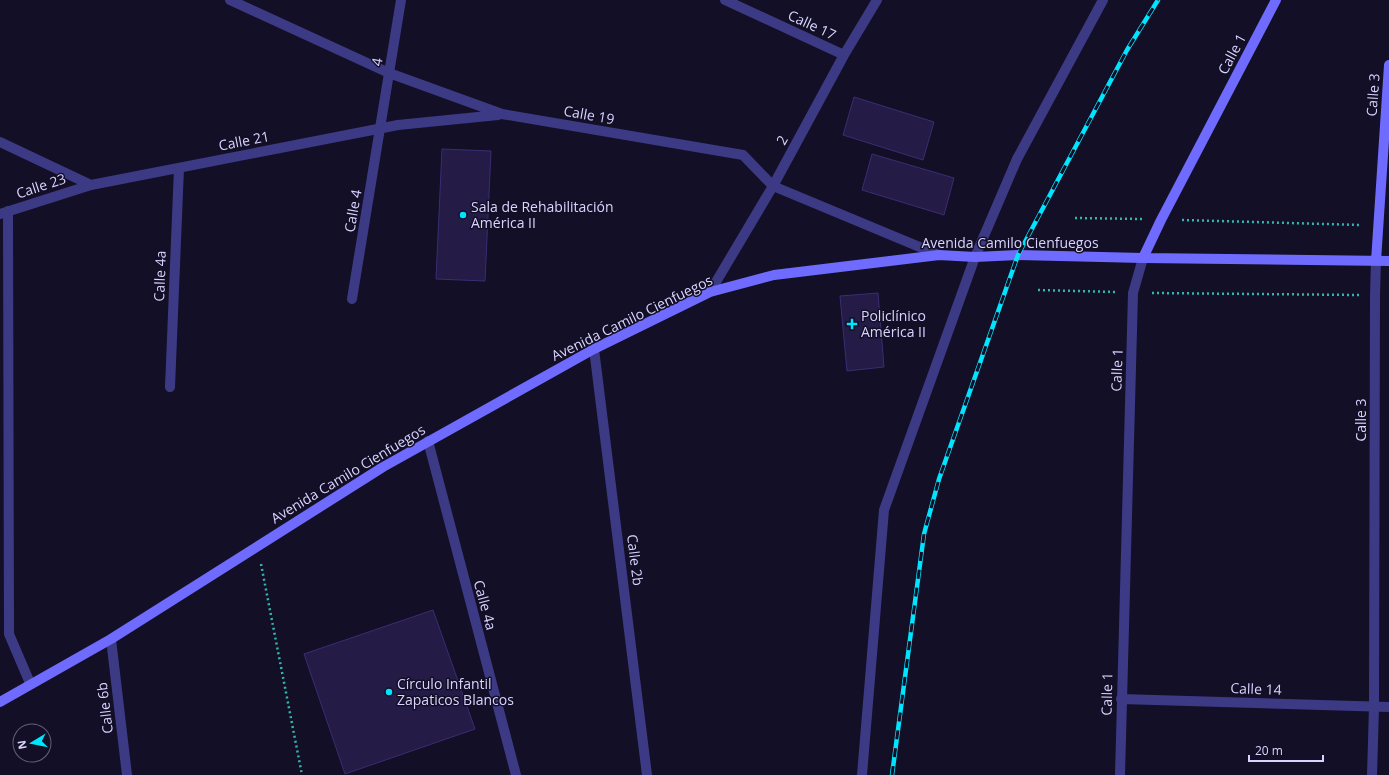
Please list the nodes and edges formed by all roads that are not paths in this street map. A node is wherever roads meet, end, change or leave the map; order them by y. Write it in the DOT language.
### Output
graph roads {
  1 [pos="230,0"];
  2 [pos="402,0"];
  3 [pos="725,0"];
  4 [pos="877,0"];
  5 [pos="1103,0"];
  6 [pos="1276,0"];
  7 [pos="844,55"];
  8 [pos="1389,65"];
  9 [pos="389,74"];
  10 [pos="502,114"];
  11 [pos="381,128"];
  12 [pos="0,142"];
  13 [pos="179,168"];
  14 [pos="91,185"];
  15 [pos="773,186"];
  16 [pos="4,213"];
  17 [pos="939,255"];
  18 [pos="975,257"];
  19 [pos="1143,258"];
  20 [pos="1376,261"];
  21 [pos="1389,261"];
  22 [pos="710,292"];
  23 [pos="352,299"];
  24 [pos="594,349"];
  25 [pos="170,387"];
  26 [pos="428,441"];
  27 [pos="111,639"];
  28 [pos="30,683"];
  29 [pos="1121,699"];
  30 [pos="0,702"];
  31 [pos="1374,707"];
  32 [pos="1389,707"];
  33 [pos="127,775"];
  34 [pos="516,775"];
  35 [pos="647,775"];
  36 [pos="862,775"];
  37 [pos="1120,775"];
  38 [pos="1372,775"];
  1 -- 9 [label="street, Calle 19"];
  2 -- 9 [label="street, 4"];
  3 -- 7 [label="street, Calle 17"];
  4 -- 7 [label="street, 2"];
  5 -- 18 [label="street"];
  6 -- 19 [label="street, Calle 1"];
  7 -- 15 [label="street, 2"];
  8 -- 20 [label="street, Calle 3"];
  9 -- 10 [label="street, Calle 19"];
  9 -- 11 [label="street, 4"];
  10 -- 11 [label="street, Calle 21"];
  10 -- 15 [label="street, Calle 19"];
  11 -- 13 [label="street, Calle 21"];
  11 -- 23 [label="street, Calle 4"];
  12 -- 14 [label="street"];
  13 -- 14 [label="street, Calle 21"];
  13 -- 25 [label="street, Calle 4a"];
  14 -- 16 [label="street, Calle 23"];
  15 -- 17 [label="street, Calle 19"];
  15 -- 22 [label="street, 2"];
  16 -- 28 [label="street"];
  17 -- 18 [label="street, Avenida Camilo Cienfuegos"];
  17 -- 22 [label="street, Avenida Camilo Cienfuegos"];
  18 -- 19 [label="street, Avenida Camilo Cienfuegos"];
  18 -- 36 [label="street"];
  19 -- 20 [label="street, Avenida Camilo Cienfuegos"];
  19 -- 29 [label="street, Calle 1"];
  20 -- 21 [label="street, Avenida Camilo Cienfuegos"];
  20 -- 31 [label="street, Calle 3"];
  22 -- 24 [label="street, Avenida Camilo Cienfuegos"];
  24 -- 26 [label="street, Avenida Camilo Cienfuegos"];
  24 -- 35 [label="street, Calle 2b"];
  26 -- 27 [label="street, Avenida Camilo Cienfuegos"];
  26 -- 34 [label="street, Calle 4a"];
  27 -- 28 [label="street, Avenida Camilo Cienfuegos"];
  27 -- 33 [label="street, Calle 6b"];
  28 -- 30 [label="street, Avenida Camilo Cienfuegos"];
  29 -- 31 [label="street, Calle 14"];
  29 -- 37 [label="street, Calle 1"];
  31 -- 32 [label="street, Calle 14"];
  31 -- 38 [label="street, Calle 3"];
}
